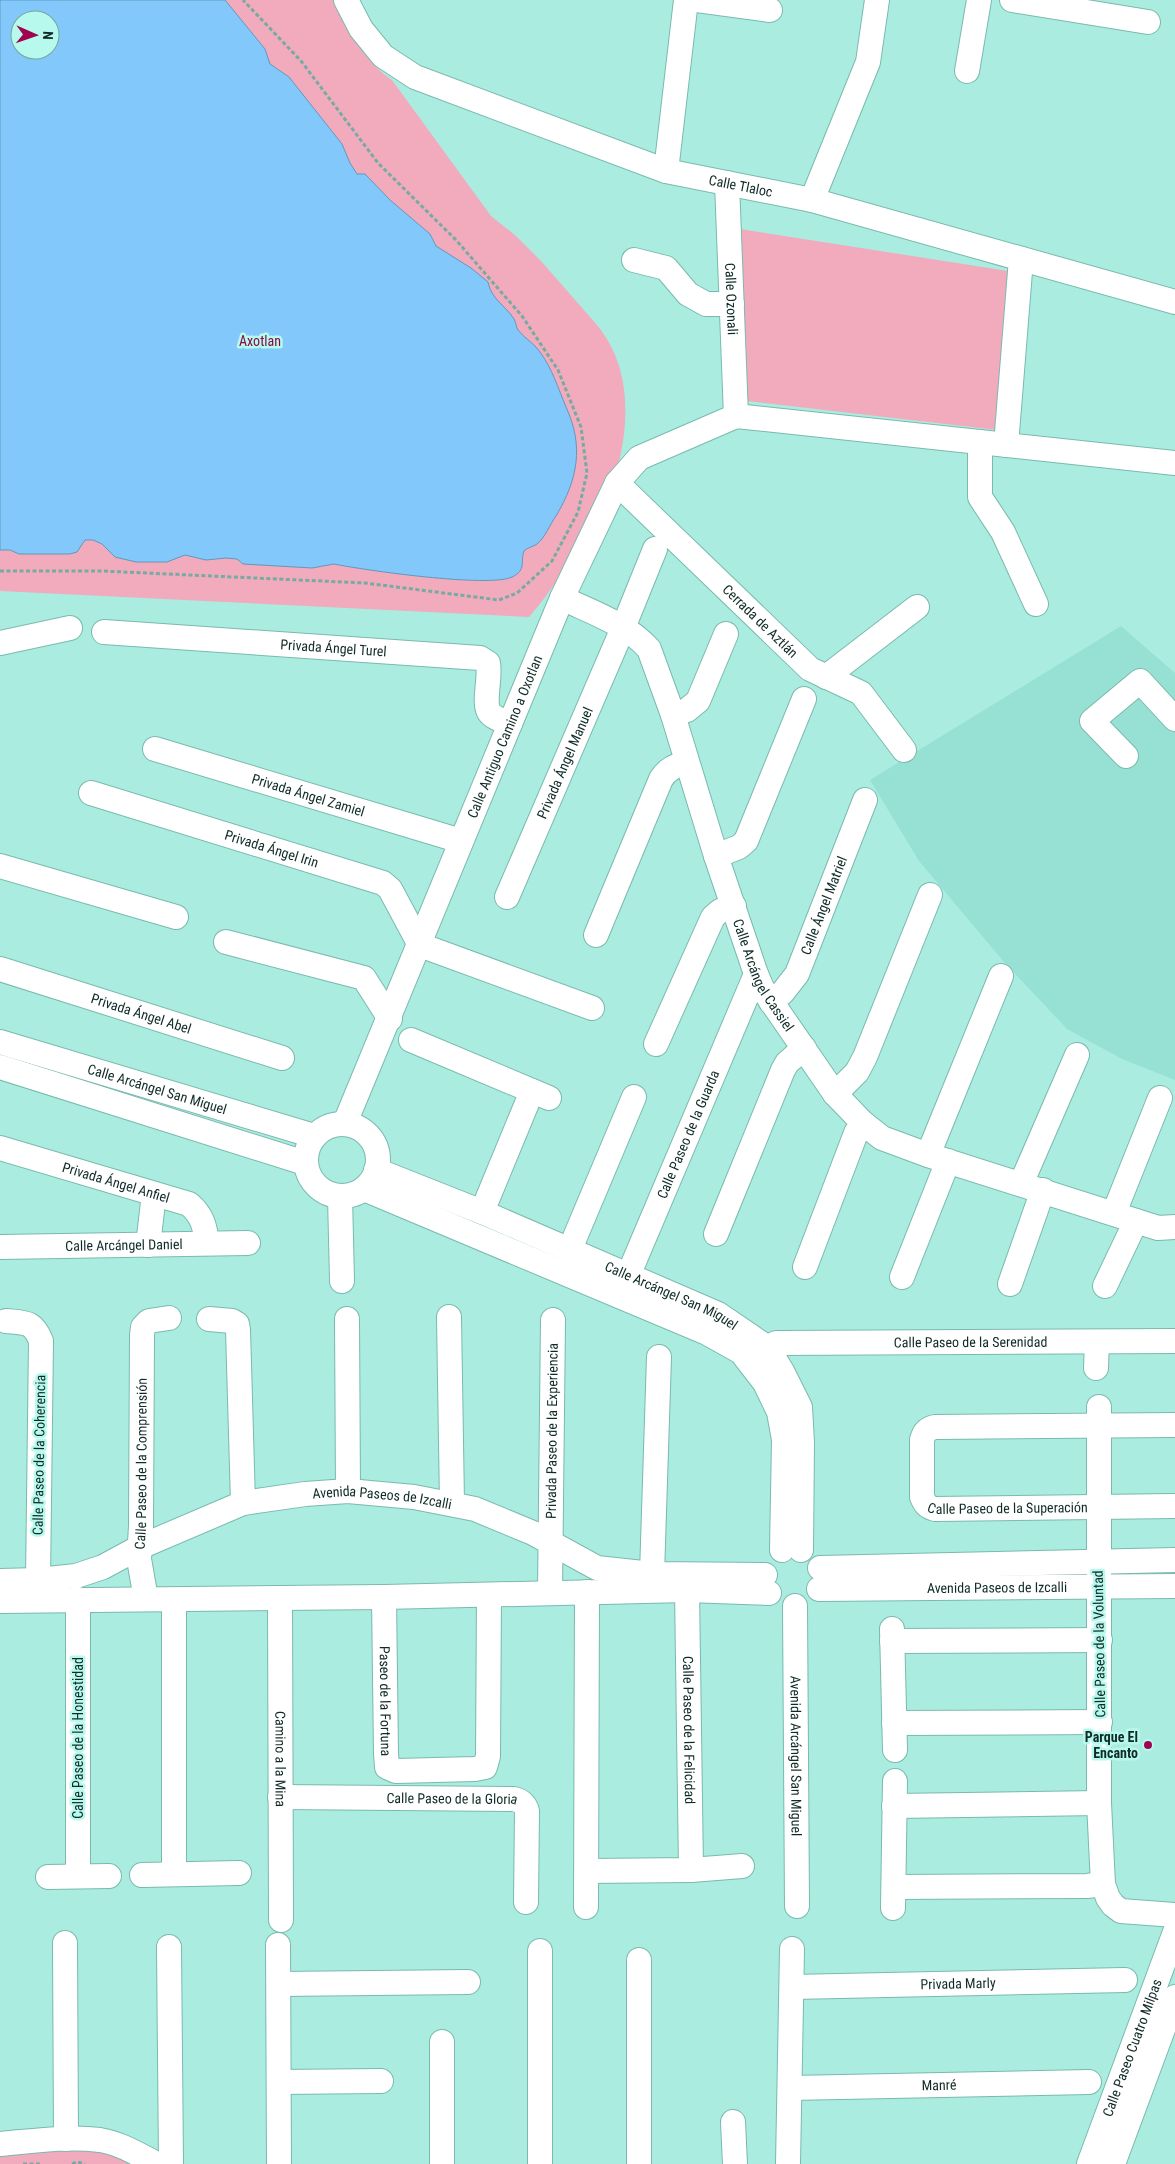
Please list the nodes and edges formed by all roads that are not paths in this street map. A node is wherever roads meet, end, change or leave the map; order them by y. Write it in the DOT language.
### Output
graph roads {
  1 [pos="346,0"];
  2 [pos="686,0"];
  3 [pos="697,0"];
  4 [pos="878,0"];
  5 [pos="979,0"];
  6 [pos="1012,0"];
  7 [pos="770,10"];
  8 [pos="1148,22"];
  9 [pos="967,71"];
  10 [pos="666,171"];
  11 [pos="727,183"];
  12 [pos="812,200"];
  13 [pos="634,260"];
  14 [pos="1021,260"];
  15 [pos="1175,302"];
  16 [pos="732,304"];
  17 [pos="736,416"];
  18 [pos="980,442"];
  19 [pos="1006,445"];
  20 [pos="1175,463"];
  21 [pos="618,483"];
  22 [pos="655,549"];
  23 [pos="562,598"];
  24 [pos="1036,604"];
  25 [pos="918,607"];
  26 [pos="70,628"];
  27 [pos="623,628"];
  28 [pos="104,632"];
  29 [pos="726,634"];
  30 [pos="0,643"];
  31 [pos="826,677"];
  32 [pos="804,699"];
  33 [pos="673,715"];
  34 [pos="1175,719"];
  35 [pos="510,724"];
  36 [pos="155,749"];
  37 [pos="904,750"];
  38 [pos="1126,756"];
  39 [pos="687,762"];
  40 [pos="91,793"];
  41 [pos="865,800"];
  42 [pos="461,841"];
  43 [pos="716,856"];
  44 [pos="0,866"];
  45 [pos="930,895"];
  46 [pos="507,897"];
  47 [pos="734,906"];
  48 [pos="176,916"];
  49 [pos="596,935"];
  50 [pos="226,942"];
  51 [pos="420,945"];
  52 [pos="0,969"];
  53 [pos="756,974"];
  54 [pos="1001,976"];
  55 [pos="771,1002"];
  56 [pos="592,1008"];
  57 [pos="390,1019"];
  58 [pos="410,1040"];
  59 [pos="0,1042"];
  60 [pos="656,1044"];
  61 [pos="804,1048"];
  62 [pos="1077,1055"];
  63 [pos="282,1058"];
  64 [pos="0,1067"];
  65 [pos="836,1094"];
  66 [pos="634,1097"];
  67 [pos="1160,1098"];
  68 [pos="863,1123"];
  69 [pos="346,1124"];
  70 [pos="314,1136"];
  71 [pos="0,1148"];
  72 [pos="938,1158"];
  73 [pos="305,1163"];
  74 [pos="370,1179"];
  75 [pos="1032,1187"];
  76 [pos="154,1194"];
  77 [pos="340,1196"];
  78 [pos="482,1212"];
  79 [pos="1125,1217"];
  80 [pos="1175,1226"];
  81 [pos="716,1234"];
  82 [pos="207,1243"];
  83 [pos="248,1243"];
  84 [pos="148,1245"];
  85 [pos="0,1246"];
  86 [pos="570,1249"];
  87 [pos="805,1267"];
  88 [pos="902,1277"];
  89 [pos="342,1281"];
  90 [pos="1010,1284"];
  91 [pos="624,1285"];
  92 [pos="1105,1286"];
  93 [pos="449,1317"];
  94 [pos="168,1318"];
  95 [pos="209,1319"];
  96 [pos="347,1319"];
  97 [pos="553,1320"];
  98 [pos="6,1321"];
  99 [pos="1175,1341"];
  100 [pos="1097,1342"];
  101 [pos="768,1348"];
  102 [pos="659,1357"];
  103 [pos="1096,1368"];
  104 [pos="1099,1416"];
  105 [pos="1175,1424"];
  106 [pos="348,1491"];
  107 [pos="243,1503"];
  108 [pos="452,1504"];
  109 [pos="1099,1505"];
  110 [pos="1175,1506"];
  111 [pos="551,1543"];
  112 [pos="140,1548"];
  113 [pos="792,1550"];
  114 [pos="1175,1560"];
  115 [pos="1098,1561"];
  116 [pos="652,1574"];
  117 [pos="820,1578"];
  118 [pos="38,1580"];
  119 [pos="0,1581"];
  120 [pos="767,1584"];
  121 [pos="1099,1585"];
  122 [pos="1175,1586"];
  123 [pos="687,1590"];
  124 [pos="550,1592"];
  125 [pos="587,1592"];
  126 [pos="489,1595"];
  127 [pos="384,1597"];
  128 [pos="280,1598"];
  129 [pos="146,1599"];
  130 [pos="78,1600"];
  131 [pos="174,1600"];
  132 [pos="0,1601"];
  133 [pos="795,1606"];
  134 [pos="1100,1640"];
  135 [pos="1100,1722"];
  136 [pos="894,1723"];
  137 [pos="895,1750"];
  138 [pos="895,1781"];
  139 [pos="280,1798"];
  140 [pos="1099,1803"];
  141 [pos="894,1806"];
  142 [pos="742,1866"];
  143 [pos="691,1870"];
  144 [pos="587,1871"];
  145 [pos="239,1873"];
  146 [pos="174,1874"];
  147 [pos="142,1875"];
  148 [pos="78,1876"];
  149 [pos="109,1876"];
  150 [pos="48,1877"];
  151 [pos="1103,1884"];
  152 [pos="526,1902"];
  153 [pos="797,1906"];
  154 [pos="586,1907"];
  155 [pos="1175,1915"];
  156 [pos="281,1920"];
  157 [pos="1175,1932"];
  158 [pos="65,1944"];
  159 [pos="278,1945"];
  160 [pos="169,1947"];
  161 [pos="792,1948"];
  162 [pos="540,1951"];
  163 [pos="639,1960"];
  164 [pos="1125,1980"];
  165 [pos="468,1982"];
  166 [pos="279,1984"];
  167 [pos="792,1987"];
  168 [pos="1175,1997"];
  169 [pos="442,2042"];
  170 [pos="381,2081"];
  171 [pos="279,2082"];
  172 [pos="1088,2082"];
  173 [pos="790,2088"];
  174 [pos="733,2122"];
  175 [pos="66,2139"];
  176 [pos="0,2144"];
  177 [pos="157,2164"];
  178 [pos="171,2164"];
  179 [pos="279,2164"];
  180 [pos="442,2164"];
  181 [pos="540,2164"];
  182 [pos="639,2164"];
  183 [pos="735,2164"];
  184 [pos="788,2164"];
  185 [pos="1090,2164"];
  186 [pos="1113,2164"];
  1 -- 10 [label="street, Calle Tlaloc"];
  2 -- 10 [label="street"];
  3 -- 7 [label="street"];
  4 -- 12 [label="street"];
  5 -- 9 [label="street"];
  6 -- 8 [label="street"];
  10 -- 11 [label="street, Calle Tlaloc"];
  11 -- 12 [label="street, Calle Tlaloc"];
  11 -- 16 [label="street, Calle Ozonali"];
  12 -- 14 [label="street, Calle Tlaloc"];
  13 -- 16 [label="street"];
  14 -- 15 [label="street, Calle Tlaloc"];
  14 -- 19 [label="street"];
  16 -- 17 [label="street, Calle Ozonali"];
  17 -- 18 [label="street"];
  17 -- 21 [label="street, Calle Antiguo Camino a Oxotlan"];
  18 -- 19 [label="street"];
  18 -- 24 [label="street"];
  19 -- 20 [label="street"];
  21 -- 23 [label="street, Calle Antiguo Camino a Oxotlan"];
  21 -- 31 [label="street, Cerrada de Aztlán"];
  22 -- 27 [label="street, Privada Ángel Manuel"];
  23 -- 27 [label="street, Calle Arcángel Cassiel"];
  23 -- 35 [label="street, Calle Antiguo Camino a Oxotlan"];
  25 -- 31 [label="street"];
  26 -- 30 [label="street"];
  27 -- 33 [label="street, Calle Arcángel Cassiel"];
  27 -- 46 [label="street, Privada Ángel Manuel"];
  28 -- 35 [label="street, Privada Ángel Turel"];
  29 -- 33 [label="street"];
  31 -- 37 [label="street, Cerrada de Aztlán"];
  32 -- 43 [label="street"];
  33 -- 39 [label="street, Calle Arcángel Cassiel"];
  34 -- 38 [label="street"];
  35 -- 42 [label="street, Calle Antiguo Camino a Oxotlan"];
  36 -- 42 [label="street, Privada Ángel Zamiel"];
  39 -- 43 [label="street, Calle Arcángel Cassiel"];
  39 -- 49 [label="street"];
  40 -- 51 [label="street, Privada Ángel Irin"];
  41 -- 55 [label="street, Calle Ángel Matriel"];
  42 -- 51 [label="street, Calle Antiguo Camino a Oxotlan"];
  43 -- 47 [label="street, Calle Arcángel Cassiel"];
  44 -- 48 [label="street"];
  45 -- 65 [label="street"];
  47 -- 53 [label="street, Calle Arcángel Cassiel"];
  47 -- 60 [label="street"];
  50 -- 57 [label="street"];
  51 -- 56 [label="street"];
  51 -- 57 [label="street, Calle Antiguo Camino a Oxotlan"];
  52 -- 63 [label="street, Privada Ángel Abel"];
  53 -- 55 [label="street, Calle Arcángel Cassiel"];
  53 -- 91 [label="street, Calle Paseo de la Guarda"];
  54 -- 72 [label="street"];
  55 -- 61 [label="street, Calle Arcángel Cassiel"];
  57 -- 69 [label="street, Calle Antiguo Camino a Oxotlan"];
  58 -- 78 [label="street"];
  59 -- 70 [label="street, Calle Arcángel San Miguel"];
  61 -- 65 [label="street, Calle Arcángel Cassiel"];
  61 -- 81 [label="street"];
  62 -- 75 [label="street"];
  64 -- 73 [label="street, Calle Arcángel San Miguel"];
  65 -- 68 [label="street, Calle Arcángel Cassiel"];
  66 -- 86 [label="street"];
  67 -- 79 [label="street"];
  68 -- 72 [label="street, Calle Arcángel Cassiel"];
  68 -- 87 [label="street"];
  69 -- 70 [label="street"];
  69 -- 74 [label="street"];
  70 -- 73 [label="street"];
  71 -- 76 [label="street, Privada Ángel Anfiel"];
  72 -- 75 [label="street, Calle Arcángel Cassiel"];
  72 -- 88 [label="street"];
  73 -- 77 [label="street"];
  74 -- 77 [label="street"];
  74 -- 78 [label="street, Calle Arcángel San Miguel"];
  74 -- 91 [label="street, Calle Arcángel San Miguel"];
  75 -- 79 [label="street, Calle Arcángel Cassiel"];
  75 -- 90 [label="street"];
  76 -- 82 [label="street, Privada Ángel Anfiel"];
  76 -- 84 [label="street"];
  77 -- 89 [label="street"];
  78 -- 86 [label="street, Calle Arcángel San Miguel"];
  79 -- 80 [label="street, Calle Arcángel Cassiel"];
  79 -- 92 [label="street"];
  82 -- 83 [label="street, Calle Arcángel Daniel"];
  82 -- 84 [label="street, Calle Arcángel Daniel"];
  84 -- 85 [label="street, Calle Arcángel Daniel"];
  86 -- 91 [label="street, Calle Arcángel San Miguel"];
  91 -- 101 [label="street, Calle Arcángel San Miguel"];
  91 -- 113 [label="street, Calle Arcángel San Miguel"];
  93 -- 108 [label="street"];
  94 -- 112 [label="street, Calle Paseo de la Comprensión"];
  95 -- 107 [label="street"];
  96 -- 106 [label="street"];
  97 -- 111 [label="street, Privada Paseo de la Experiencia"];
  98 -- 118 [label="street, Calle Paseo de la Coherencia"];
  99 -- 100 [label="street, Calle Paseo de la Serenidad"];
  100 -- 101 [label="street, Calle Paseo de la Serenidad"];
  100 -- 103 [label="street"];
  101 -- 113 [label="street, Calle Arcángel San Miguel"];
  102 -- 116 [label="street"];
  104 -- 105 [label="street"];
  104 -- 109 [label="street, Calle Paseo de la Voluntad"];
  104 -- 109 [label="street, Calle Paseo de la Superación"];
  106 -- 107 [label="street, Avenida Paseos de Izcalli"];
  106 -- 108 [label="street, Avenida Paseos de Izcalli"];
  107 -- 112 [label="street, Avenida Paseos de Izcalli"];
  108 -- 111 [label="street, Avenida Paseos de Izcalli"];
  109 -- 110 [label="street"];
  109 -- 115 [label="street, Calle Paseo de la Voluntad"];
  111 -- 116 [label="street, Avenida Paseos de Izcalli"];
  111 -- 124 [label="street, Privada Paseo de la Experiencia"];
  112 -- 118 [label="street, Avenida Paseos de Izcalli"];
  112 -- 129 [label="street, Calle Paseo de la Comprensión"];
  113 -- 117 [label="street"];
  113 -- 120 [label="street"];
  114 -- 115 [label="street, Avenida Paseos de Izcalli"];
  115 -- 117 [label="street, Avenida Paseos de Izcalli"];
  115 -- 121 [label="street, Calle Paseo de la Voluntad"];
  116 -- 120 [label="street, Avenida Paseos de Izcalli"];
  117 -- 121 [label="street, Avenida Paseos de Izcalli"];
  117 -- 133 [label="street"];
  118 -- 119 [label="street, Avenida Paseos de Izcalli"];
  120 -- 123 [label="street"];
  120 -- 133 [label="street"];
  121 -- 122 [label="street, Avenida Paseos de Izcalli"];
  121 -- 134 [label="street, Calle Paseo de la Voluntad"];
  123 -- 125 [label="street"];
  123 -- 143 [label="street, Calle Paseo de la Felicidad"];
  124 -- 125 [label="street"];
  124 -- 126 [label="street"];
  125 -- 144 [label="street"];
  126 -- 127 [label="street"];
  126 -- 127 [label="street, Paseo de la Fortuna"];
  127 -- 128 [label="street"];
  128 -- 131 [label="street"];
  128 -- 139 [label="street, Camino a la Mina"];
  129 -- 130 [label="street"];
  129 -- 131 [label="street"];
  130 -- 132 [label="street"];
  130 -- 148 [label="street, Calle Paseo de la Honestidad"];
  131 -- 146 [label="street"];
  133 -- 153 [label="street, Avenida Arcángel San Miguel"];
  134 -- 135 [label="street, Calle Paseo de la Voluntad"];
  134 -- 136 [label="street"];
  135 -- 136 [label="street"];
  135 -- 140 [label="street, Calle Paseo de la Voluntad"];
  136 -- 137 [label="street"];
  138 -- 141 [label="street"];
  139 -- 152 [label="street, Calle Paseo de la Gloria"];
  139 -- 156 [label="street, Camino a la Mina"];
  140 -- 141 [label="street"];
  140 -- 151 [label="street, Calle Paseo de la Voluntad"];
  141 -- 151 [label="street"];
  142 -- 143 [label="street"];
  143 -- 144 [label="street"];
  144 -- 154 [label="street"];
  145 -- 146 [label="street"];
  146 -- 147 [label="street"];
  148 -- 149 [label="street"];
  148 -- 150 [label="street"];
  151 -- 155 [label="street, Calle Paseo de la Voluntad"];
  157 -- 185 [label="street, Calle Paseo Cuatro Milpas"];
  158 -- 175 [label="street"];
  159 -- 166 [label="street"];
  160 -- 178 [label="street"];
  161 -- 167 [label="street"];
  162 -- 181 [label="street"];
  163 -- 182 [label="street"];
  164 -- 167 [label="street, Privada Marly"];
  165 -- 166 [label="street"];
  166 -- 171 [label="street"];
  167 -- 173 [label="street"];
  168 -- 186 [label="street, Calle Paseo Cuatro Milpas"];
  169 -- 180 [label="street"];
  170 -- 171 [label="street"];
  171 -- 179 [label="street"];
  172 -- 173 [label="street, Manré"];
  173 -- 184 [label="street"];
  174 -- 183 [label="street"];
  175 -- 176 [label="street"];
  175 -- 177 [label="street"];
}
